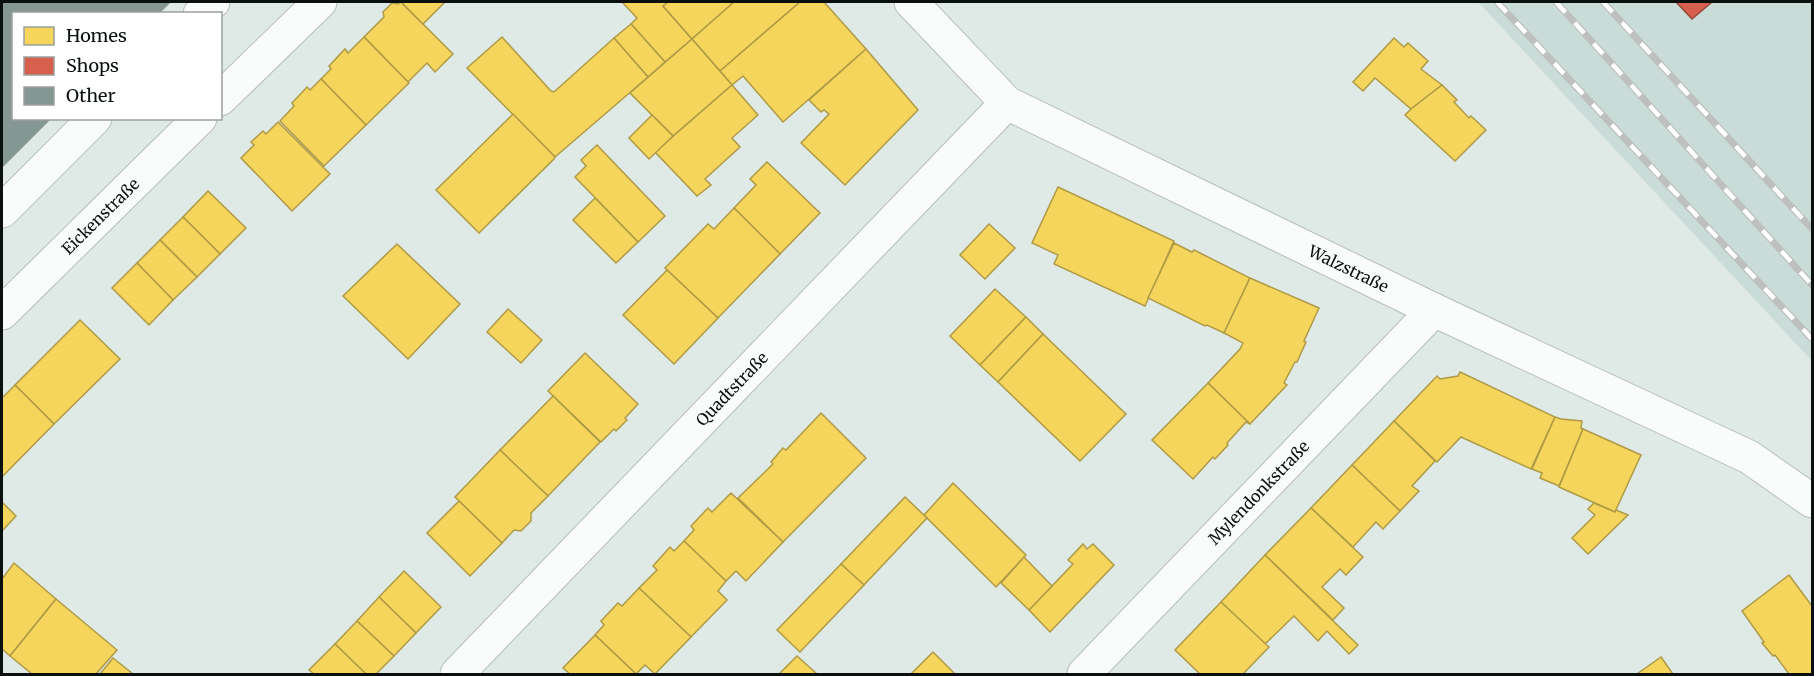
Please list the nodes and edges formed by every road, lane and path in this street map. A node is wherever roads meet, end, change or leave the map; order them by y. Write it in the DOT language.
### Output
graph roads {
  1 [pos="320,2"];
  2 [pos="911,2"];
  3 [pos="222,97"];
  4 [pos="1007,103"];
  5 [pos="93,120"];
  6 [pos="198,120"];
  7 [pos="2,211"];
  8 [pos="1434,310"];
  9 [pos="2,313"];
  10 [pos="1812,501"];
  11 [pos="457,675"];
  12 [pos="1084,675"];
  1 -- 3 [label="street"];
  2 -- 4 [label="street, Walzstraße"];
  4 -- 8 [label="street, Walzstraße"];
  4 -- 11 [label="street, Quadtstraße"];
  5 -- 7 [label="street"];
  6 -- 9 [label="street, Eickenstraße"];
  8 -- 10 [label="street, Walzstraße"];
  8 -- 12 [label="street, Mylendonkstraße"];
}
